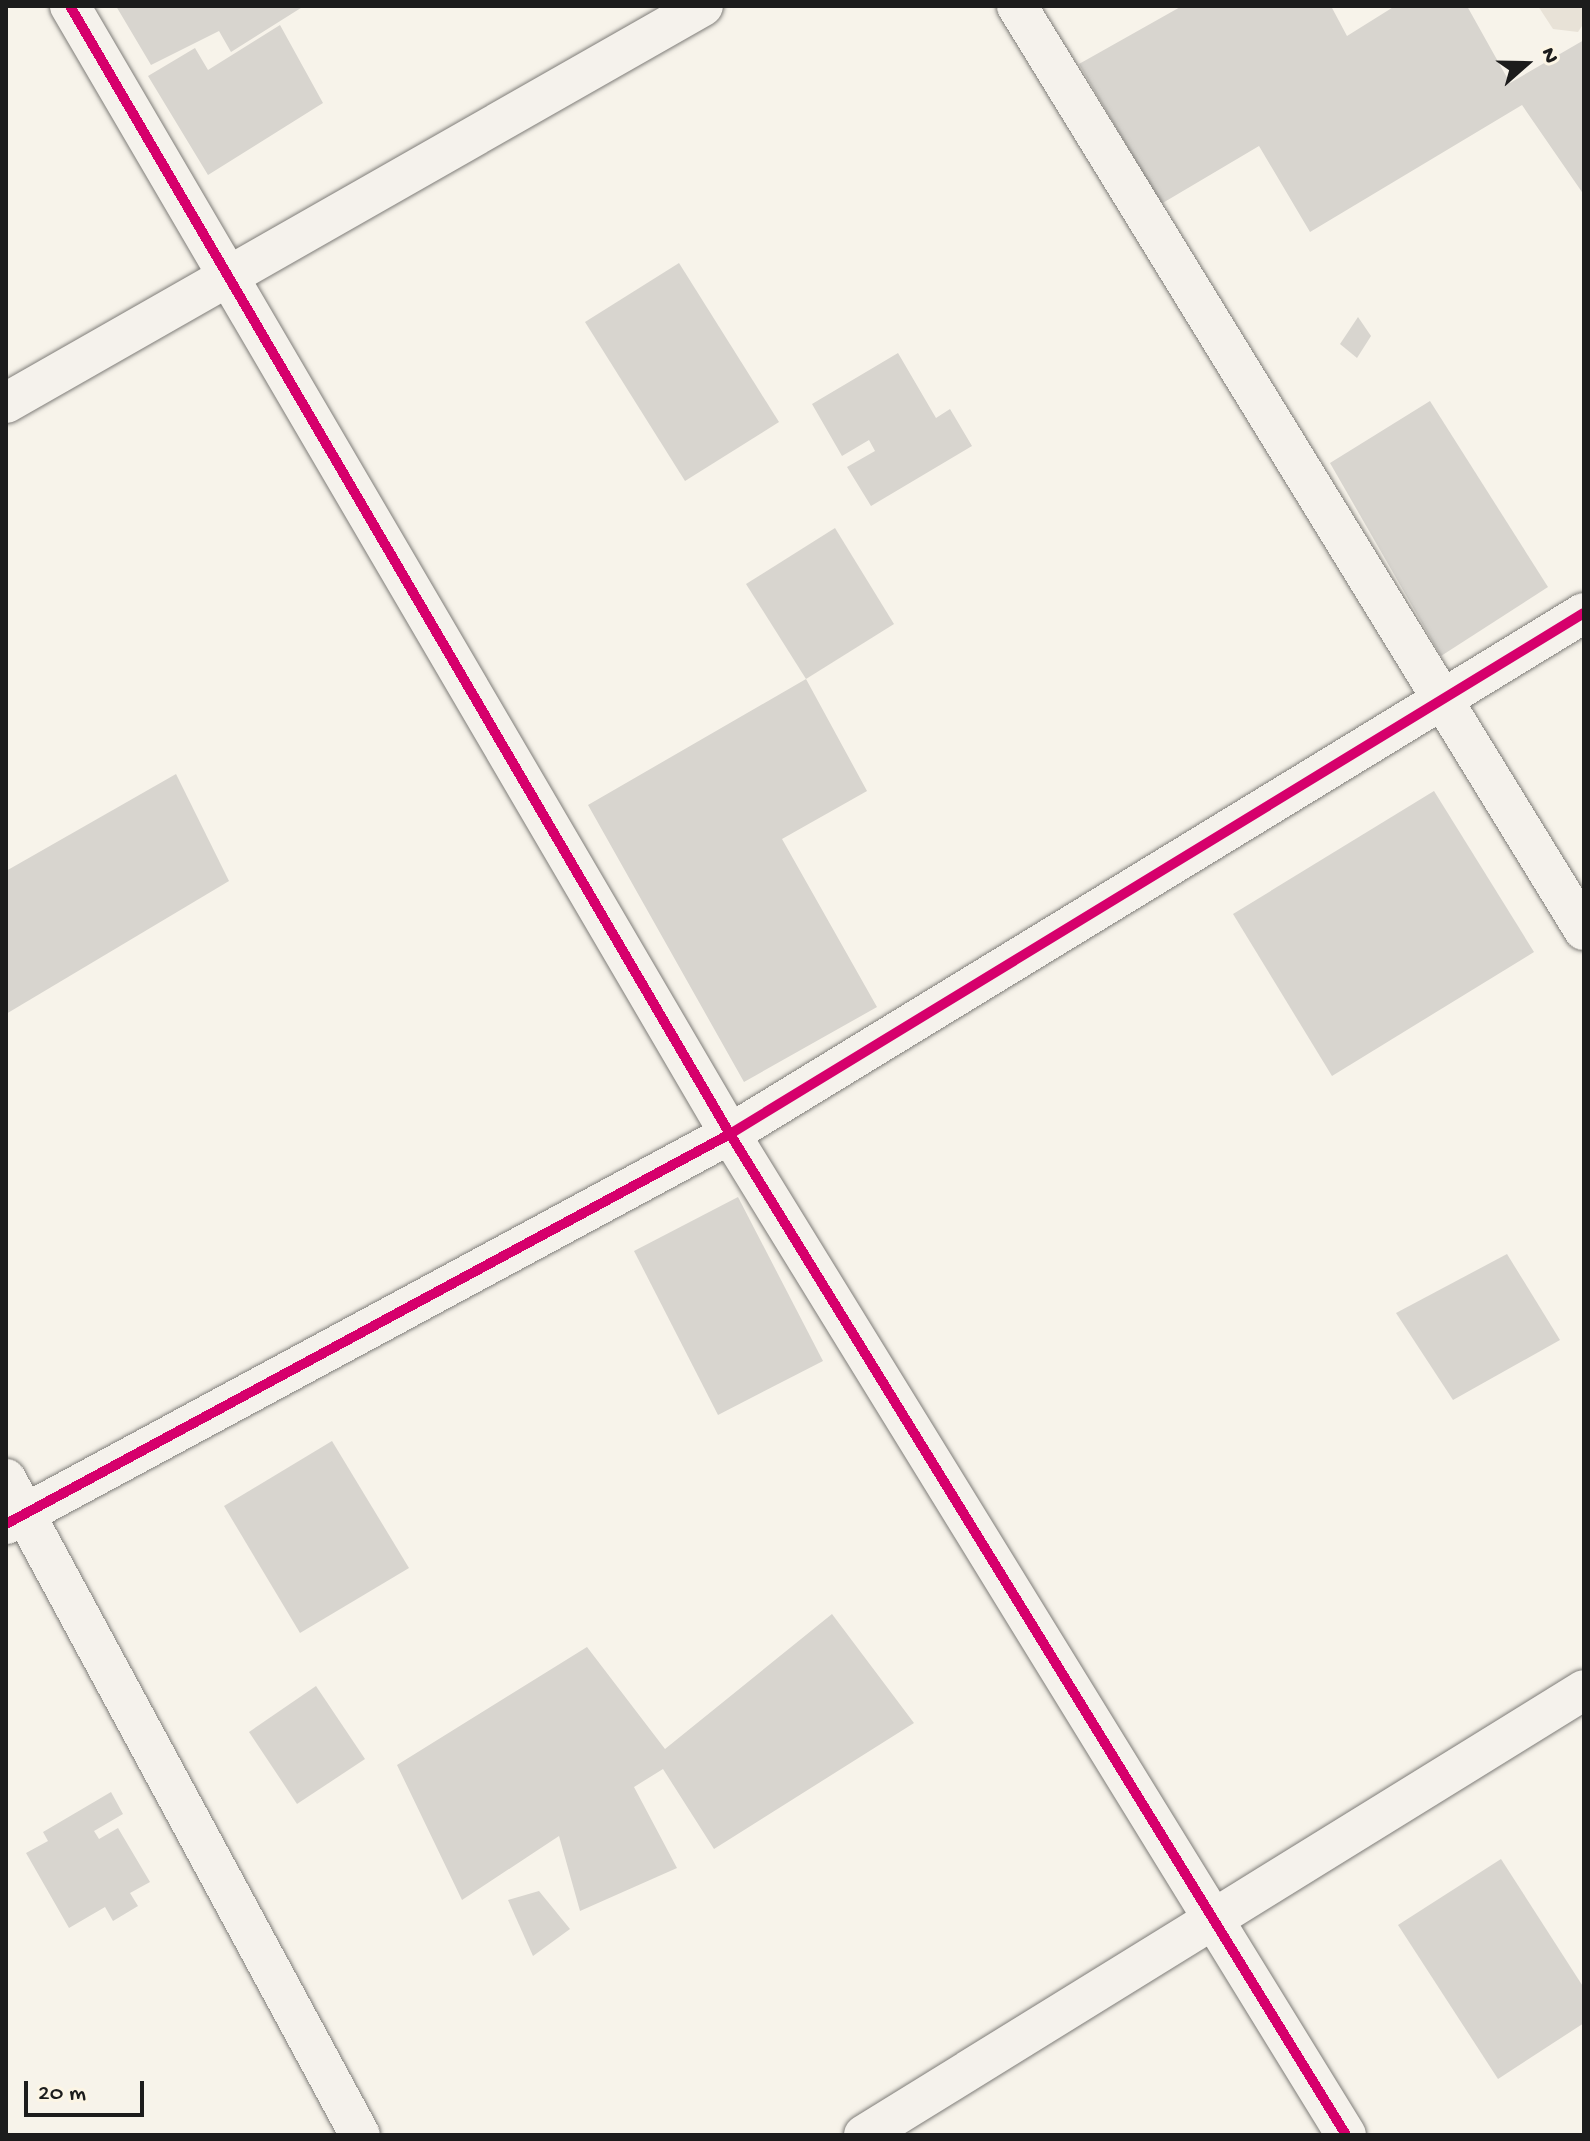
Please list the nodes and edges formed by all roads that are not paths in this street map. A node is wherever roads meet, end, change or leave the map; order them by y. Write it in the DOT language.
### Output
graph roads {
  1 [pos="70,6"];
  2 [pos="703,6"];
  3 [pos="1017,6"];
  4 [pos="224,276"];
  5 [pos="6,403"];
  6 [pos="1584,613"];
  7 [pos="1436,699"];
  8 [pos="1584,930"];
  9 [pos="730,1134"];
  10 [pos="13,1505"];
  11 [pos="1584,1690"];
  12 [pos="1214,1916"];
  13 [pos="360,2135"];
  14 [pos="864,2135"];
  15 [pos="1346,2135"];
  1 -- 4 [label="street"];
  2 -- 4 [label="street"];
  3 -- 7 [label="street"];
  4 -- 5 [label="street"];
  4 -- 9 [label="street"];
  6 -- 7 [label="street"];
  7 -- 8 [label="street"];
  7 -- 9 [label="street"];
  9 -- 10 [label="street"];
  9 -- 12 [label="street"];
  10 -- 13 [label="street"];
  11 -- 12 [label="street"];
  12 -- 14 [label="street"];
  12 -- 15 [label="street"];
}
